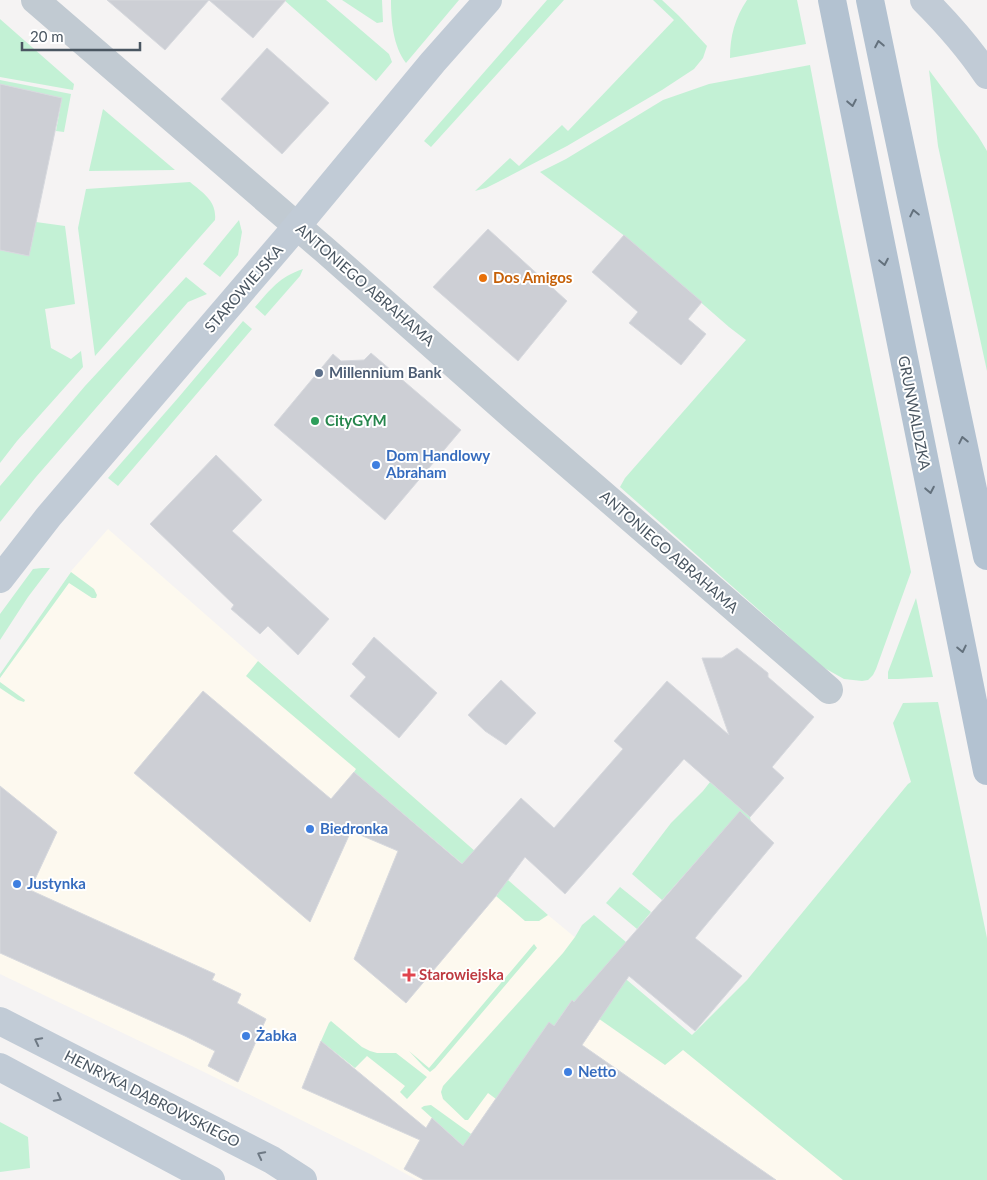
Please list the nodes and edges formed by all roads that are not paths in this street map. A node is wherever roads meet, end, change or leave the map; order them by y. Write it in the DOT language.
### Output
graph roads {
  1 [pos="35,0"];
  2 [pos="488,0"];
  3 [pos="832,0"];
  4 [pos="870,0"];
  5 [pos="924,0"];
  6 [pos="987,75"];
  7 [pos="297,226"];
  8 [pos="987,556"];
  9 [pos="0,579"];
  10 [pos="829,690"];
  11 [pos="987,771"];
  12 [pos="0,1021"];
  13 [pos="0,1067"];
  14 [pos="211,1180"];
  15 [pos="302,1180"];
  1 -- 7 [label="street, ANTONIEGO ABRAHAMA"];
  2 -- 7 [label="main road, STAROWIEJSKA"];
  3 -- 11 [label="main road, GRUNWALDZKA, one-way"];
  8 -- 4 [label="main road, one-way"];
  5 -- 6 [label="main road"];
  7 -- 9 [label="main road, STAROWIEJSKA"];
  7 -- 10 [label="street, ANTONIEGO ABRAHAMA"];
  15 -- 12 [label="main road, HENRYKA DĄBROWSKIEGO, one-way"];
  13 -- 14 [label="main road, one-way"];
}
